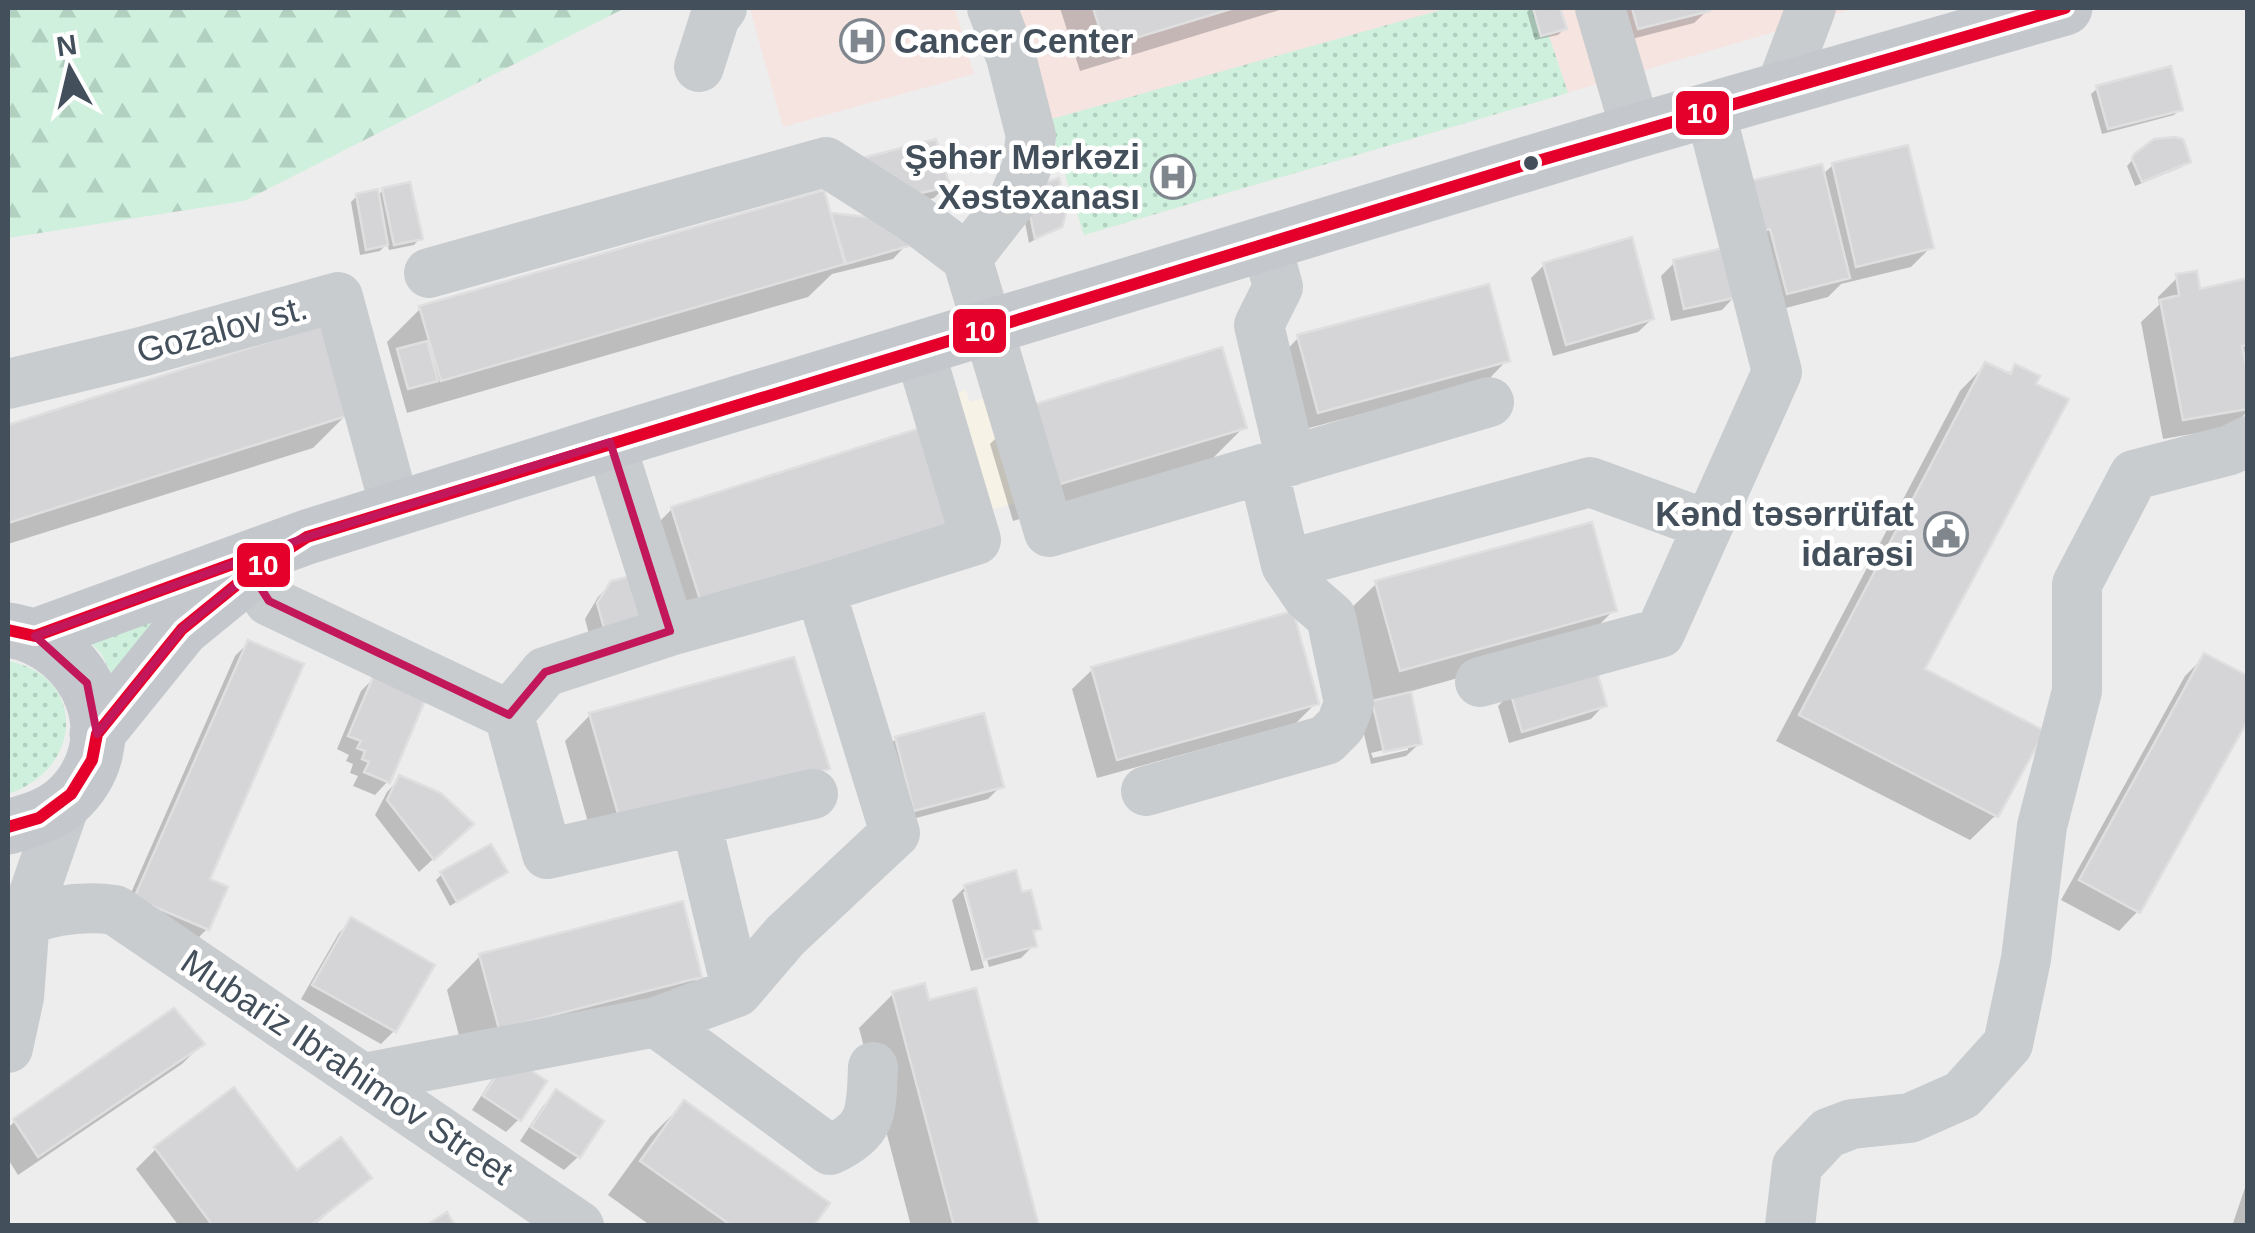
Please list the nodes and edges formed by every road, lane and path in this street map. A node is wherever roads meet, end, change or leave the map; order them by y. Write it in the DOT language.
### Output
graph roads {
  1 [pos="722,8"];
  2 [pos="992,8"];
  3 [pos="1600,8"];
  4 [pos="1811,8"];
  5 [pos="2065,8"];
  6 [pos="699,67"];
  7 [pos="1780,90"];
  8 [pos="1710,110"];
  9 [pos="1636,131"];
  10 [pos="1266,243"];
  11 [pos="967,258"];
  12 [pos="429,273"];
  13 [pos="986,327"];
  14 [pos="919,349"];
  15 [pos="8,384"];
  16 [pos="1489,402"];
  17 [pos="2248,441"];
  18 [pos="610,442"];
  19 [pos="1277,465"];
  20 [pos="396,511"];
  21 [pos="1708,524"];
  22 [pos="307,537"];
  23 [pos="1286,565"];
  24 [pos="250,573"];
  25 [pos="820,589"];
  26 [pos="670,631"];
  27 [pos="21,633"];
  28 [pos="1480,682"];
  29 [pos="509,715"];
  30 [pos="96,734"];
  31 [pos="1146,791"];
  32 [pos="813,794"];
  33 [pos="66,801"];
  34 [pos="696,822"];
  35 [pos="8,827"];
  36 [pos="13,914"];
  37 [pos="737,992"];
  38 [pos="656,1022"];
  39 [pos="8,1048"];
  40 [pos="873,1067"];
  41 [pos="364,1078"];
  42 [pos="580,1226"];
  43 [pos="1790,1226"];
  1 -- 6 [label="street"];
  2 -- 11 [label="street"];
  3 -- 9 [label="street"];
  4 -- 7 [label="street"];
  5 -- 7 [label="main road"];
  7 -- 8 [label="main road"];
  8 -- 9 [label="main road"];
  8 -- 21 [label="street"];
  9 -- 10 [label="main road"];
  10 -- 13 [label="main road"];
  10 -- 19 [label="street"];
  11 -- 12 [label="street"];
  11 -- 13 [label="street"];
  13 -- 14 [label="main road"];
  13 -- 19 [label="street"];
  14 -- 18 [label="main road"];
  14 -- 25 [label="street"];
  15 -- 20 [label="street, Gozalov st."];
  16 -- 19 [label="street"];
  17 -- 43 [label="street"];
  18 -- 20 [label="main road"];
  18 -- 26 [label="street"];
  19 -- 23 [label="street"];
  20 -- 22 [label="main road"];
  21 -- 23 [label="street"];
  21 -- 28 [label="street"];
  22 -- 24 [label="main road"];
  22 -- 27 [label="main road"];
  23 -- 31 [label="street"];
  24 -- 29 [label="street"];
  24 -- 30 [label="main road"];
  25 -- 26 [label="street"];
  25 -- 37 [label="street"];
  26 -- 29 [label="street"];
  27 -- 30 [label="main road"];
  29 -- 34 [label="street"];
  30 -- 33 [label="main road"];
  32 -- 34 [label="street"];
  33 -- 35 [label="main road"];
  33 -- 36 [label="street"];
  34 -- 37 [label="street"];
  36 -- 39 [label="street"];
  36 -- 41 [label="street, Mubariz Ibrahimov Street"];
  37 -- 38 [label="street"];
  38 -- 40 [label="street"];
  38 -- 41 [label="street"];
  41 -- 42 [label="street, Mubariz Ibrahimov Street"];
}
